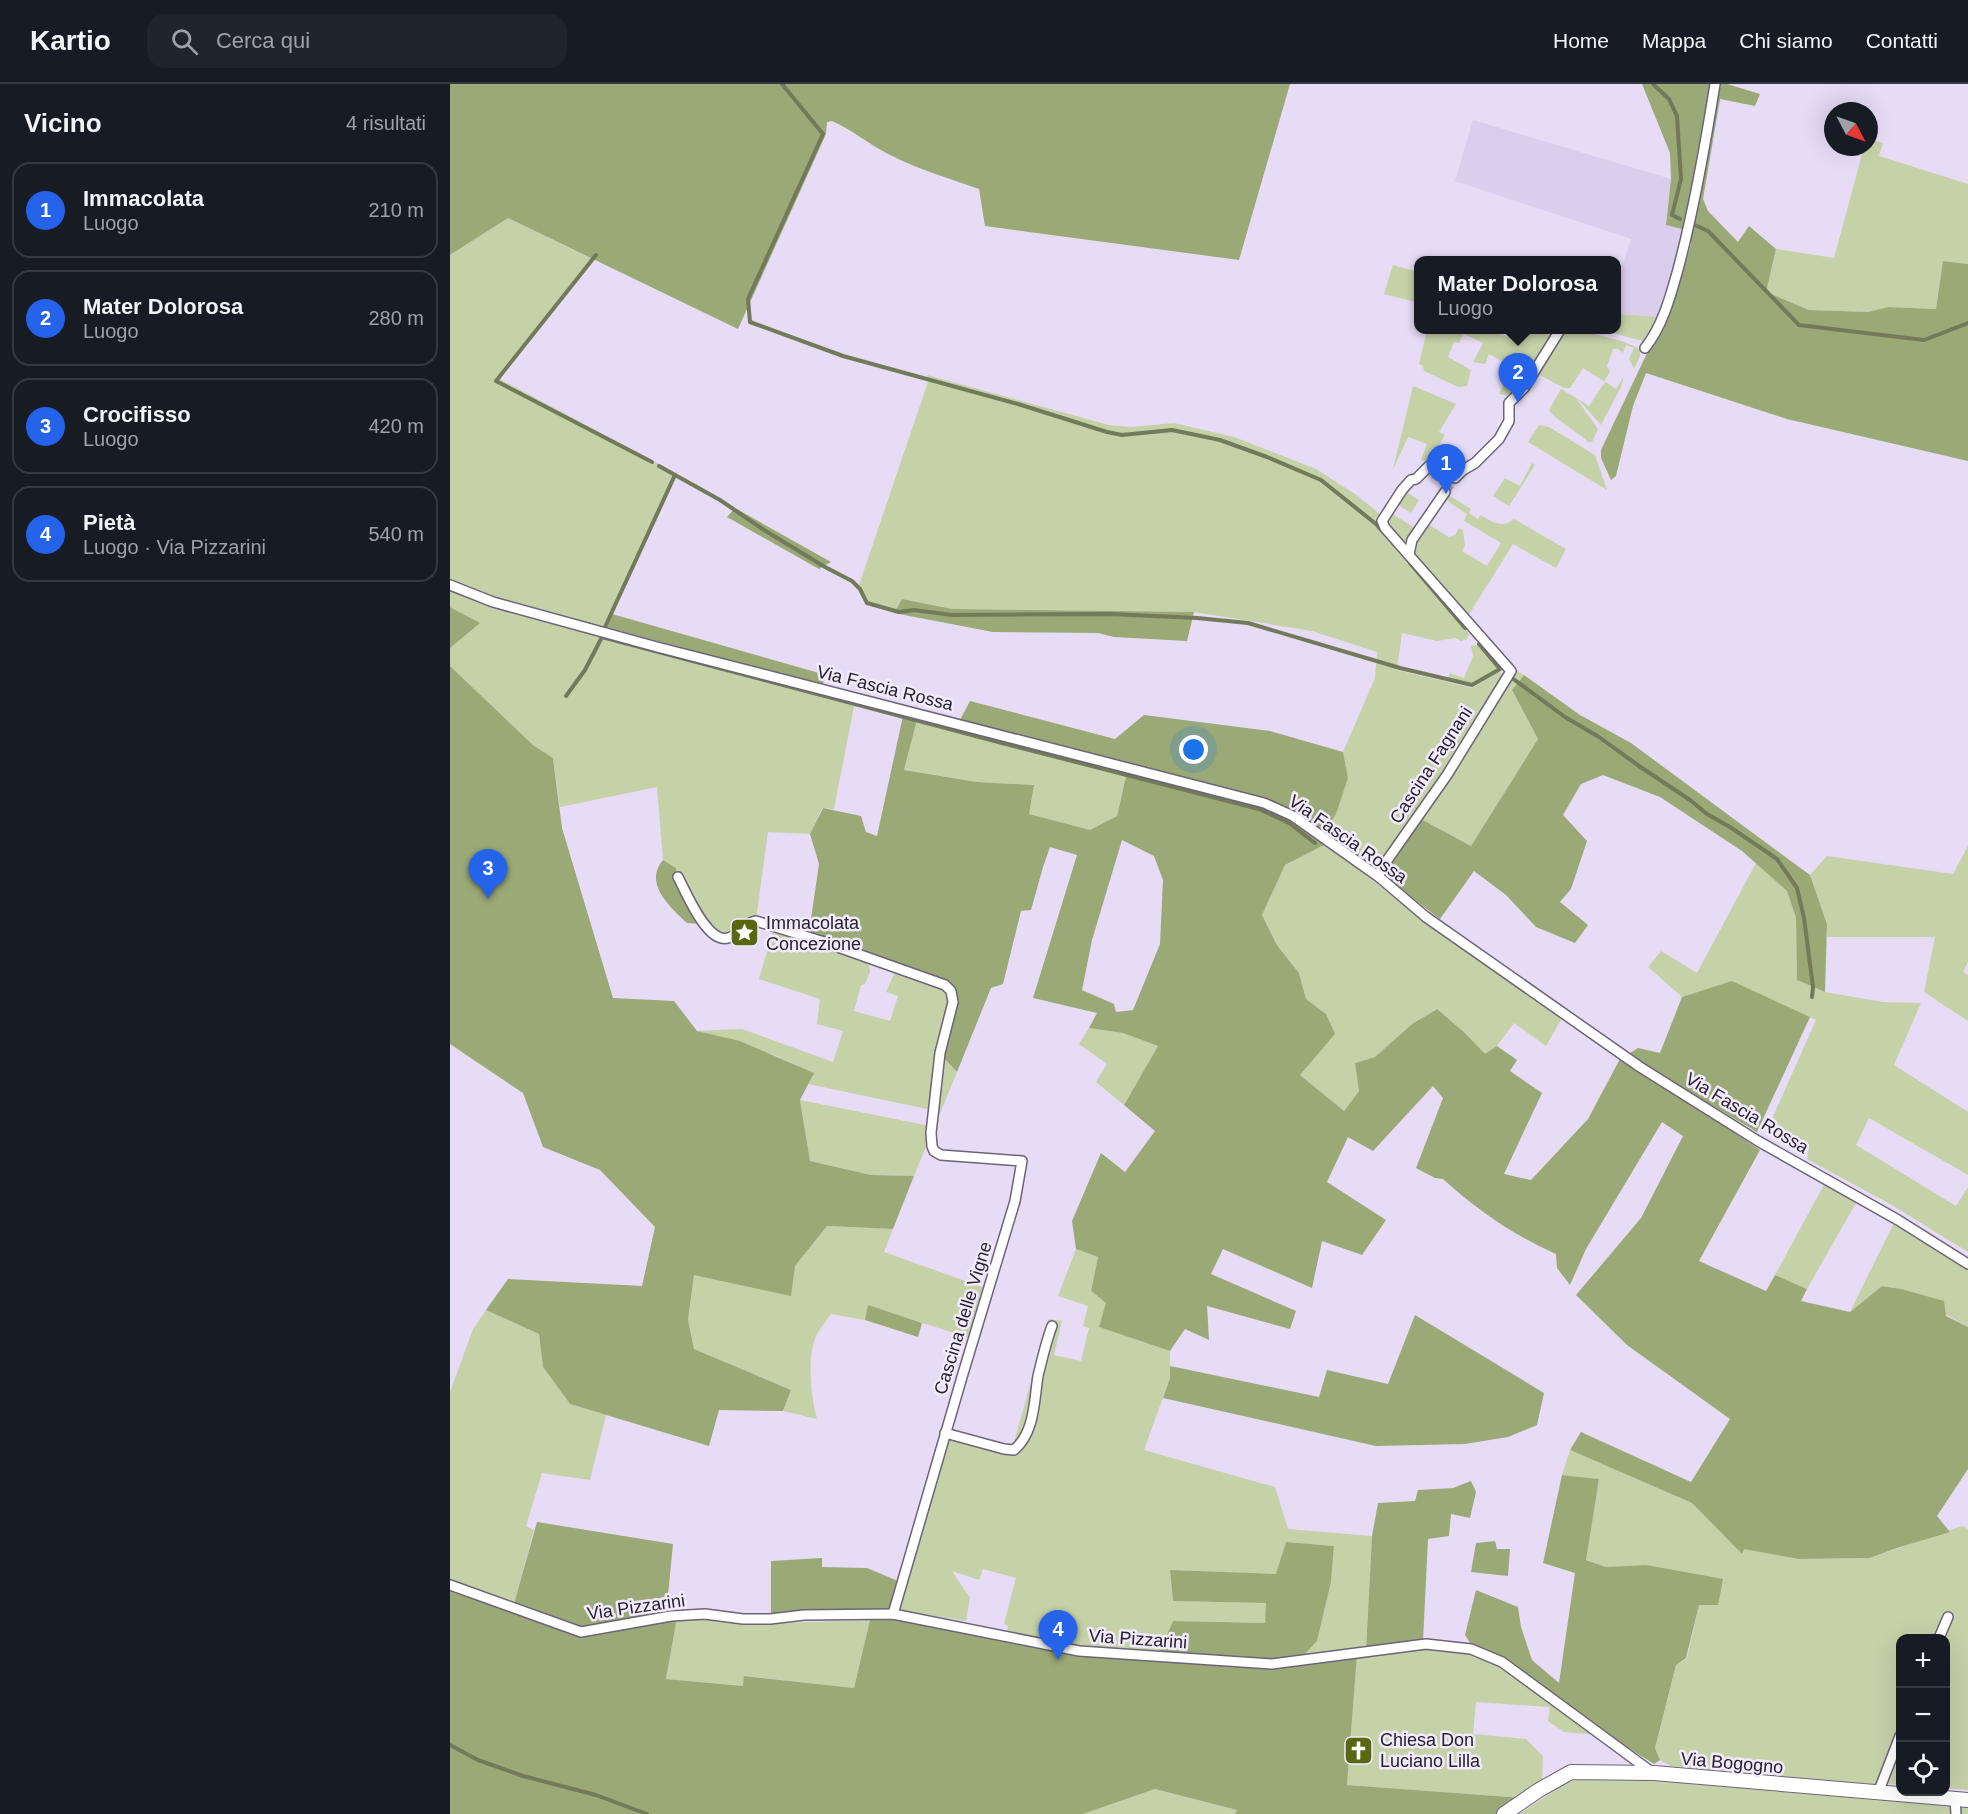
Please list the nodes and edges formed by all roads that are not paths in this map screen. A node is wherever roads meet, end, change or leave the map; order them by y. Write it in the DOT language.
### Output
graph roads {
  1 [pos="1715,84"];
  2 [pos="1558,334"];
  3 [pos="1645,348"];
  4 [pos="1429,466"];
  5 [pos="1455,478"];
  6 [pos="1445,492"];
  7 [pos="1409,554"];
  8 [pos="450,585"];
  9 [pos="678,877"];
  10 [pos="1379,877"];
  11 [pos="1968,1264"];
  12 [pos="1052,1326"];
  13 [pos="945,1434"];
  14 [pos="450,1585"];
  15 [pos="893,1614"];
  16 [pos="1948,1617"];
  17 [pos="1942,1634"];
  18 [pos="1898,1742"];
  19 [pos="1654,1773"];
  20 [pos="1878,1793"];
  21 [pos="1961,1799"];
  22 [pos="1504,1814"];
  23 [pos="1956,1814"];
  1 -- 3 [label="street"];
  2 -- 5 [label="street"];
  4 -- 7 [label="street"];
  6 -- 7 [label="street"];
  7 -- 10 [label="street, Cascina Fagnani"];
  8 -- 10 [label="street, Via Fascia Rossa"];
  9 -- 13 [label="street, Cascina delle Vigne"];
  10 -- 11 [label="street, Via Fascia Rossa"];
  12 -- 13 [label="street"];
  13 -- 15 [label="street, Cascina delle Vigne"];
  14 -- 15 [label="street, Via Pizzarini"];
  15 -- 19 [label="street, Via Pizzarini"];
  16 -- 17 [label="street"];
  18 -- 20 [label="street"];
  19 -- 20 [label="main road, Via Bogogno"];
  19 -- 22 [label="main road, Via Bogogno"];
  20 -- 21 [label="main road, Via Bogogno"];
  21 -- 23 [label="street"];
}
